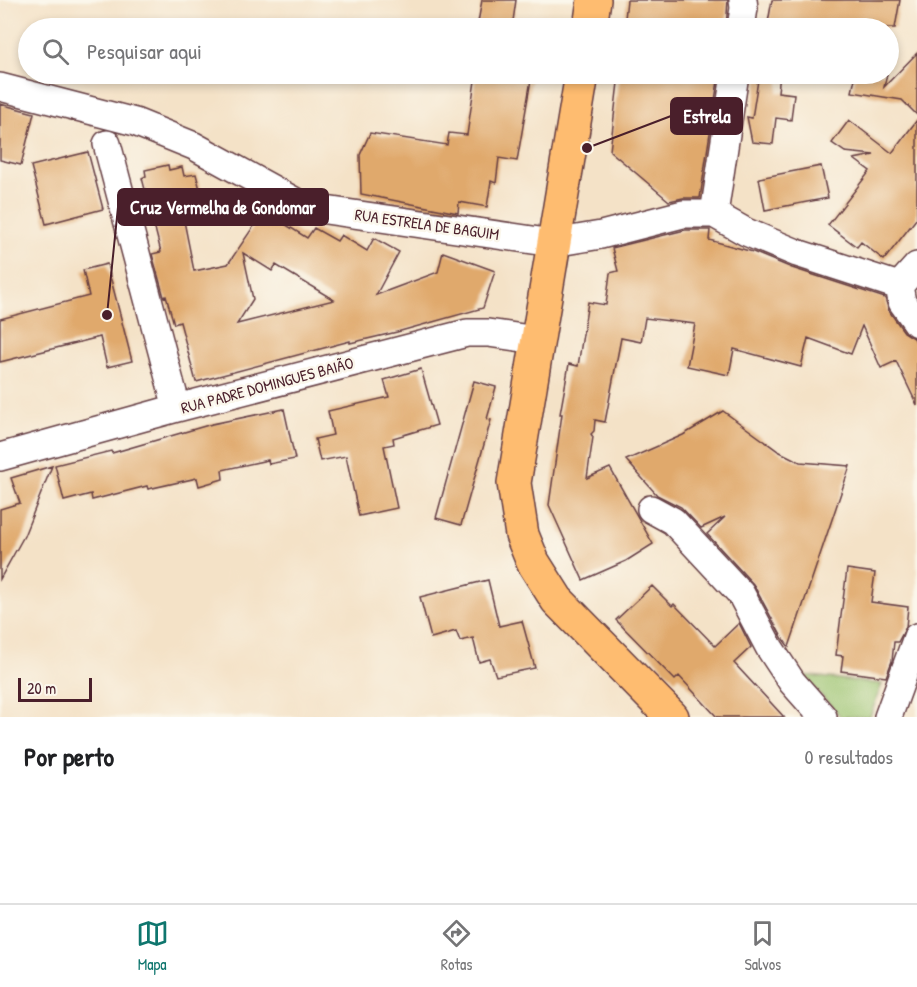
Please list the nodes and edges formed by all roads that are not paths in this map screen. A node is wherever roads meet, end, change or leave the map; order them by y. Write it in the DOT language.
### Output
graph roads {
  1 [pos="594,0"];
  2 [pos="743,0"];
  3 [pos="591,18"];
  4 [pos="742,18"];
  5 [pos="580,84"];
  6 [pos="734,84"];
  7 [pos="0,87"];
  8 [pos="107,144"];
  9 [pos="714,214"];
  10 [pos="554,243"];
  11 [pos="917,266"];
  12 [pos="899,286"];
  13 [pos="917,323"];
  14 [pos="537,340"];
  15 [pos="177,408"];
  16 [pos="0,457"];
  17 [pos="651,509"];
  18 [pos="917,637"];
  19 [pos="672,717"];
  20 [pos="823,717"];
  21 [pos="888,717"];
  1 -- 3 [label="main road"];
  2 -- 4 [label="street"];
  5 -- 10 [label="main road"];
  6 -- 9 [label="street"];
  7 -- 10 [label="street, RUA ESTRELA DE BAGUIM"];
  8 -- 15 [label="street"];
  9 -- 10 [label="street, RUA ESTRELA DE BAGUIM"];
  9 -- 12 [label="street"];
  10 -- 14 [label="main road"];
  11 -- 12 [label="street"];
  12 -- 13 [label="street"];
  14 -- 15 [label="street, RUA PADRE DOMINGUES BAIÃO"];
  14 -- 19 [label="main road"];
  15 -- 16 [label="street, RUA PADRE DOMINGUES BAIÃO"];
  17 -- 20 [label="street"];
  18 -- 21 [label="street"];
}
